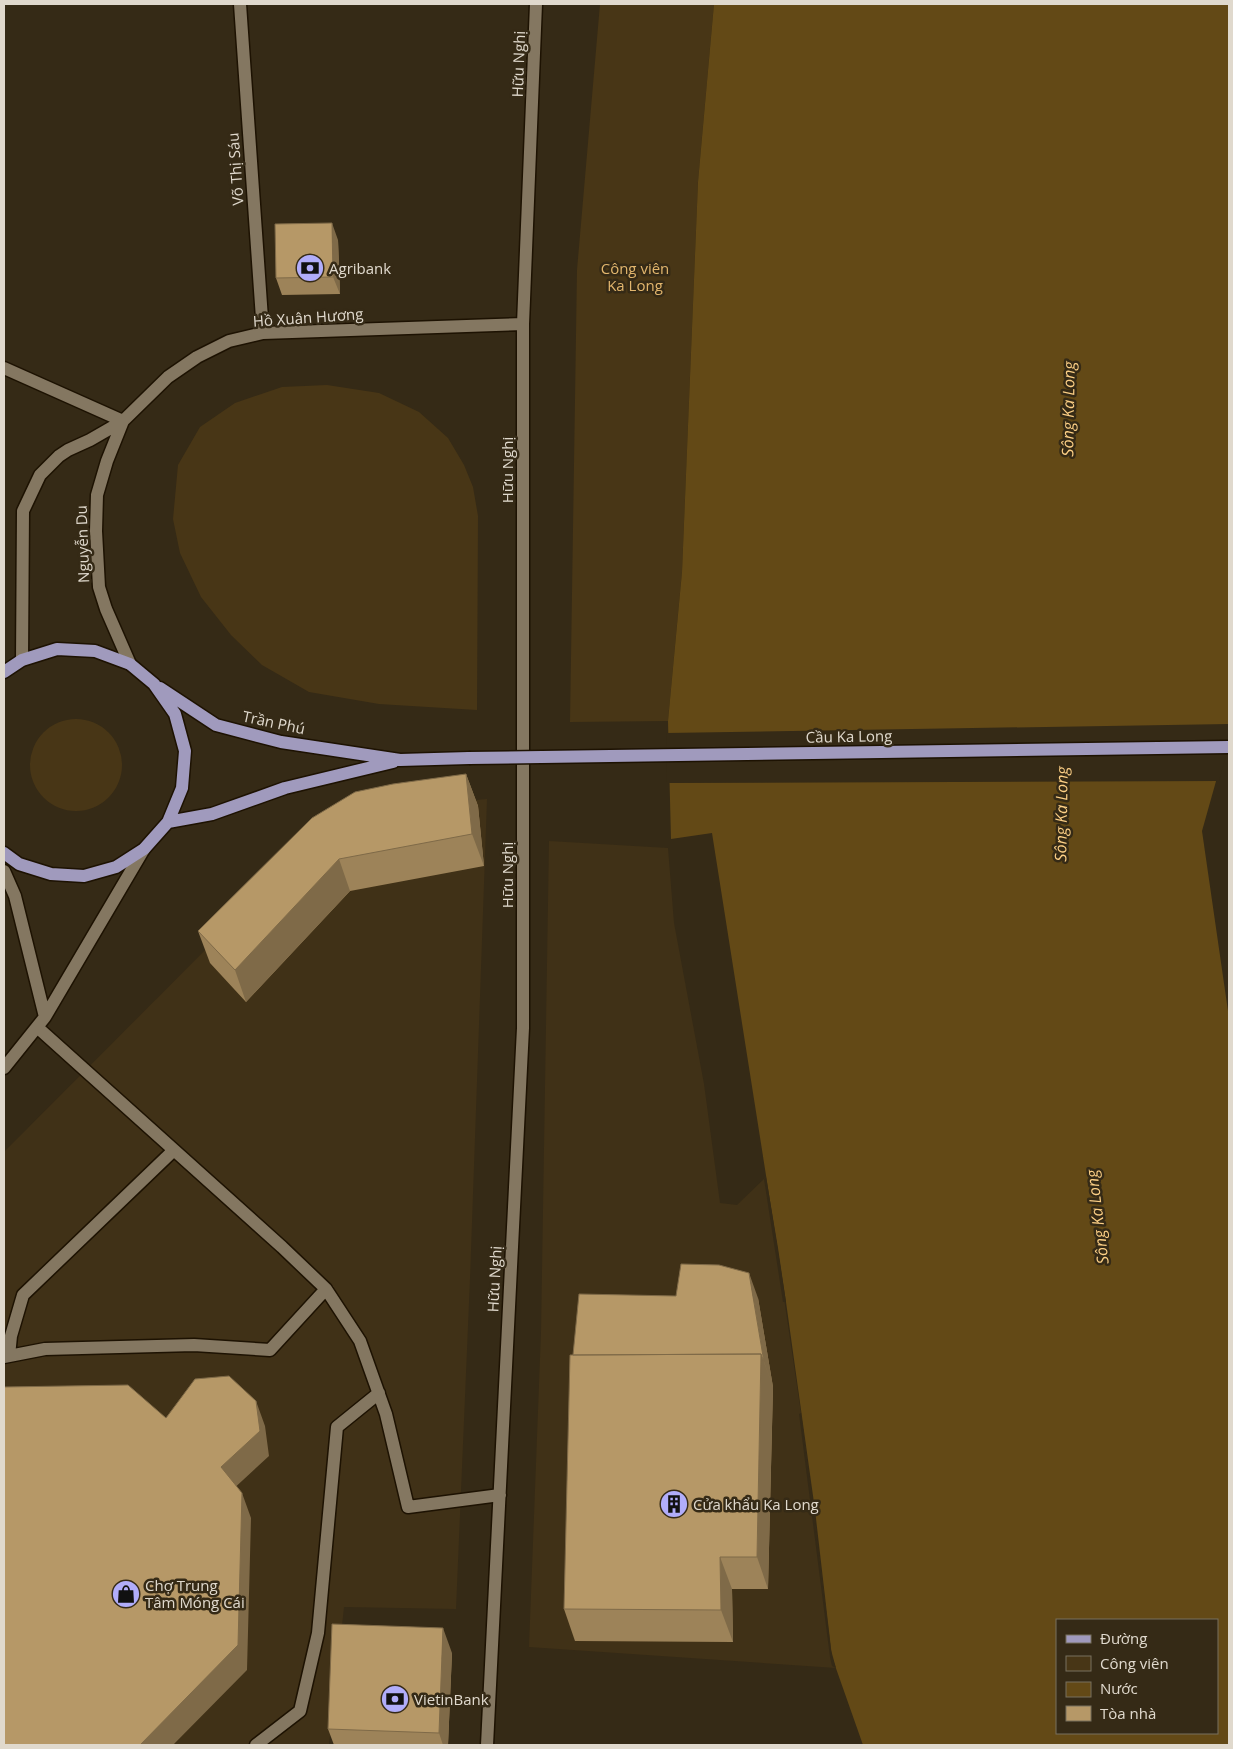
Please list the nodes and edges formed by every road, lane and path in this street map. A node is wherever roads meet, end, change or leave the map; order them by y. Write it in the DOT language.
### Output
graph roads {
  1 [pos="240,4"];
  2 [pos="536,4"];
  3 [pos="523,324"];
  4 [pos="263,333"];
  5 [pos="4,368"];
  6 [pos="123,421"];
  7 [pos="22,660"];
  8 [pos="130,664"];
  9 [pos="4,672"];
  10 [pos="154,684"];
  11 [pos="1229,747"];
  12 [pos="469,758"];
  13 [pos="400,760"];
  14 [pos="168,822"];
  15 [pos="144,849"];
  16 [pos="4,853"];
  17 [pos="4,871"];
  18 [pos="41,1022"];
  19 [pos="4,1068"];
  20 [pos="174,1150"];
  21 [pos="326,1289"];
  22 [pos="6,1356"];
  23 [pos="378,1393"];
  24 [pos="500,1495"];
  25 [pos="256,1745"];
  26 [pos="487,1745"];
  1 -- 4 [label="street, Võ Thị Sáu"];
  2 -- 3 [label="street, Hữu Nghị"];
  3 -- 4 [label="street, Hồ Xuân Hương"];
  3 -- 24 [label="street, Hữu Nghị"];
  4 -- 6 [label="street, Hồ Xuân Hương"];
  5 -- 6 [label="street"];
  6 -- 7 [label="street"];
  6 -- 8 [label="street, Nguyễn Du"];
  7 -- 8 [label="main road"];
  7 -- 9 [label="main road"];
  8 -- 10 [label="main road"];
  10 -- 13 [label="main road, Trần Phú"];
  10 -- 14 [label="main road"];
  11 -- 12 [label="main road, Cầu Ka Long, bridge"];
  12 -- 13 [label="main road, Trần Phú"];
  13 -- 14 [label="main road, Trần Phú"];
  14 -- 15 [label="main road"];
  15 -- 16 [label="main road"];
  15 -- 18 [label="street"];
  17 -- 18 [label="street"];
  18 -- 19 [label="street"];
  18 -- 20 [label="street"];
  20 -- 21 [label="street"];
  20 -- 22 [label="street"];
  21 -- 22 [label="street"];
  21 -- 23 [label="street"];
  23 -- 24 [label="street"];
  23 -- 25 [label="street"];
  24 -- 26 [label="street, Hữu Nghị"];
}
